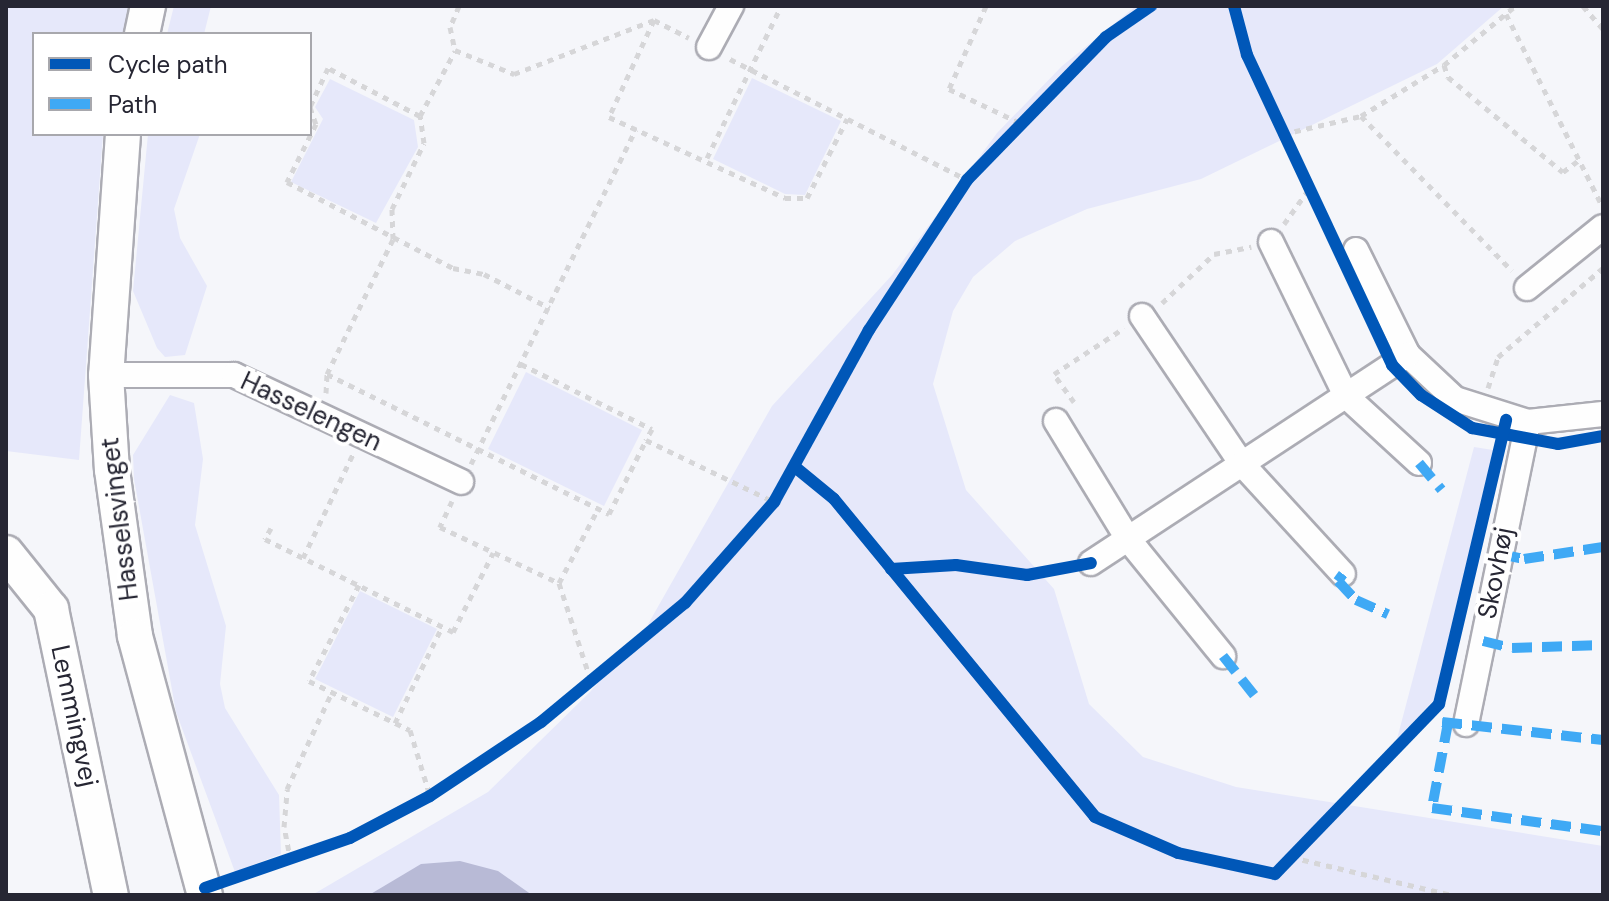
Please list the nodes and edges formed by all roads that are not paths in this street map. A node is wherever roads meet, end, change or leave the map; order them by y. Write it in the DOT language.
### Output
graph roads {
  1 [pos="148,6"];
  2 [pos="731,6"];
  3 [pos="142,32"];
  4 [pos="709,47"];
  5 [pos="123,136"];
  6 [pos="1603,227"];
  7 [pos="1271,242"];
  8 [pos="1356,250"];
  9 [pos="1527,288"];
  10 [pos="1142,316"];
  11 [pos="1408,355"];
  12 [pos="106,375"];
  13 [pos="1346,396"];
  14 [pos="1603,414"];
  15 [pos="1056,421"];
  16 [pos="1528,422"];
  17 [pos="1419,463"];
  18 [pos="1242,464"];
  19 [pos="461,482"];
  20 [pos="1128,539"];
  21 [pos="6,553"];
  22 [pos="1091,563"];
  23 [pos="1343,574"];
  24 [pos="1223,656"];
  25 [pos="1466,724"];
  26 [pos="111,895"];
  27 [pos="205,895"];
  1 -- 3 [label="street"];
  2 -- 4 [label="street"];
  5 -- 12 [label="street, Hasselsvinget"];
  6 -- 9 [label="street"];
  7 -- 13 [label="street"];
  8 -- 11 [label="street"];
  10 -- 18 [label="street"];
  11 -- 13 [label="street"];
  11 -- 16 [label="street"];
  12 -- 19 [label="street, Hasselengen"];
  12 -- 27 [label="street, Hasselsvinget"];
  13 -- 17 [label="street"];
  13 -- 18 [label="street"];
  14 -- 16 [label="street"];
  15 -- 20 [label="street"];
  16 -- 25 [label="street, Skovhøj"];
  18 -- 20 [label="street"];
  18 -- 23 [label="street"];
  20 -- 22 [label="street"];
  20 -- 24 [label="street"];
  21 -- 26 [label="street, Lemmingvej"];
}
